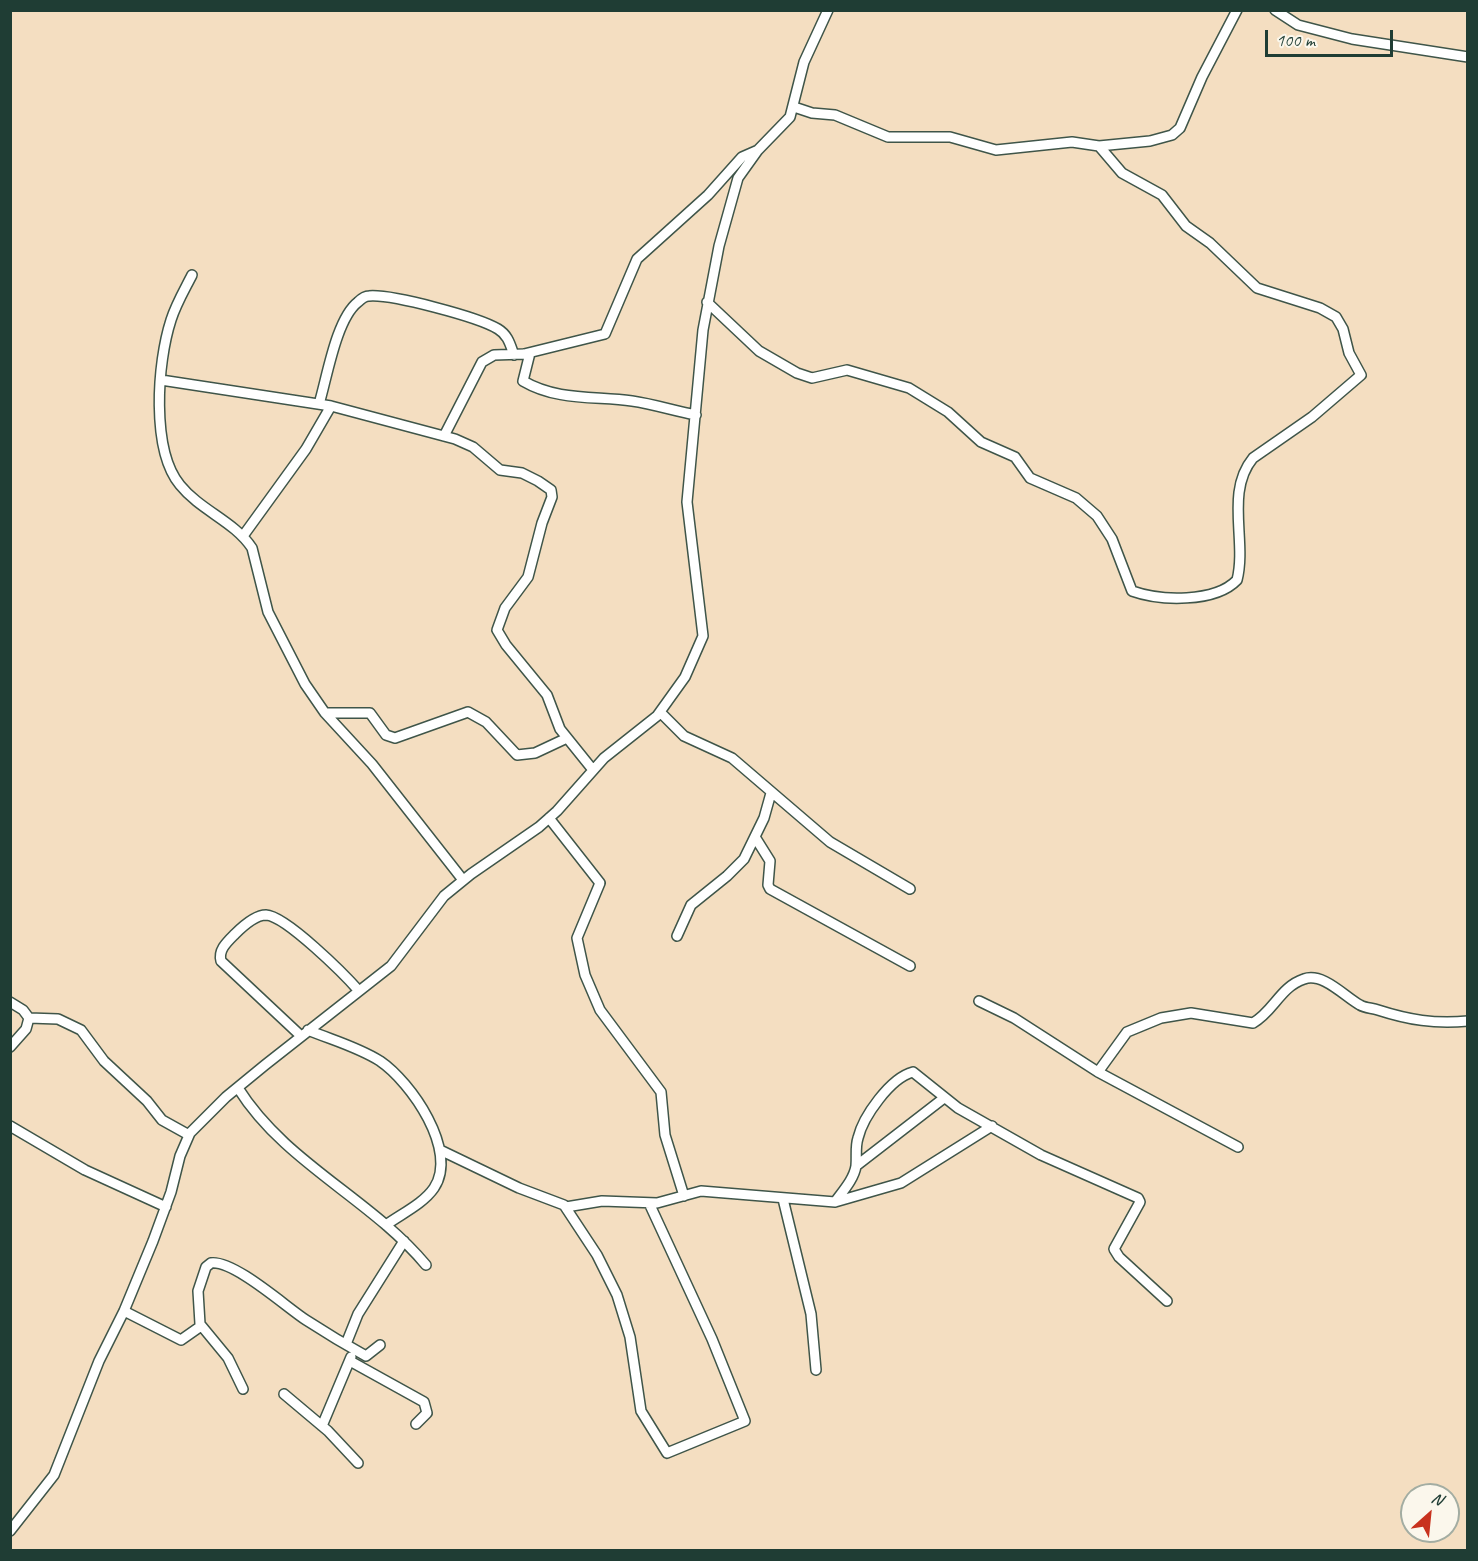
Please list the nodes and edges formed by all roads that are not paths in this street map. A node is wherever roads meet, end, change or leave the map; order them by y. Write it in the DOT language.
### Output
graph roads {
  1 [pos="828,10"];
  2 [pos="1237,10"];
  3 [pos="1275,10"];
  4 [pos="1467,57"];
  5 [pos="794,107"];
  6 [pos="1098,146"];
  7 [pos="758,150"];
  8 [pos="192,274"];
  9 [pos="708,302"];
  10 [pos="530,353"];
  11 [pos="514,355"];
  12 [pos="161,380"];
  13 [pos="319,404"];
  14 [pos="331,406"];
  15 [pos="696,416"];
  16 [pos="444,436"];
  17 [pos="243,536"];
  18 [pos="325,713"];
  19 [pos="661,713"];
  20 [pos="567,738"];
  21 [pos="593,770"];
  22 [pos="771,793"];
  23 [pos="549,818"];
  24 [pos="755,837"];
  25 [pos="463,880"];
  26 [pos="910,889"];
  27 [pos="678,936"];
  28 [pos="910,966"];
  29 [pos="359,992"];
  30 [pos="979,1001"];
  31 [pos="10,1002"];
  32 [pos="29,1018"];
  33 [pos="1467,1021"];
  34 [pos="304,1033"];
  35 [pos="10,1047"];
  36 [pos="1098,1072"];
  37 [pos="238,1088"];
  38 [pos="944,1098"];
  39 [pos="10,1126"];
  40 [pos="992,1126"];
  41 [pos="189,1135"];
  42 [pos="1238,1147"];
  43 [pos="440,1150"];
  44 [pos="856,1167"];
  45 [pos="684,1196"];
  46 [pos="783,1199"];
  47 [pos="835,1202"];
  48 [pos="649,1203"];
  49 [pos="166,1207"];
  50 [pos="566,1208"];
  51 [pos="386,1225"];
  52 [pos="404,1241"];
  53 [pos="426,1265"];
  54 [pos="1167,1301"];
  55 [pos="124,1311"];
  56 [pos="201,1326"];
  57 [pos="346,1344"];
  58 [pos="380,1345"];
  59 [pos="355,1350"];
  60 [pos="350,1361"];
  61 [pos="816,1370"];
  62 [pos="243,1389"];
  63 [pos="284,1394"];
  64 [pos="416,1424"];
  65 [pos="322,1426"];
  66 [pos="358,1463"];
  67 [pos="10,1531"];
  1 -- 5 [label="street"];
  2 -- 6 [label="street"];
  3 -- 4 [label="street"];
  5 -- 6 [label="street"];
  5 -- 7 [label="street"];
  6 -- 9 [label="street"];
  7 -- 9 [label="street"];
  7 -- 10 [label="street"];
  8 -- 12 [label="street"];
  9 -- 15 [label="street"];
  10 -- 11 [label="street"];
  10 -- 15 [label="street"];
  11 -- 13 [label="street"];
  11 -- 16 [label="street"];
  12 -- 13 [label="street"];
  12 -- 17 [label="street"];
  13 -- 14 [label="street"];
  14 -- 16 [label="street"];
  14 -- 17 [label="street"];
  15 -- 19 [label="street"];
  16 -- 20 [label="street"];
  17 -- 18 [label="street"];
  18 -- 20 [label="street"];
  18 -- 25 [label="street"];
  19 -- 21 [label="street"];
  19 -- 22 [label="street"];
  20 -- 21 [label="street"];
  21 -- 23 [label="street"];
  22 -- 24 [label="street"];
  22 -- 26 [label="street"];
  23 -- 25 [label="street"];
  23 -- 45 [label="street"];
  24 -- 27 [label="street"];
  24 -- 28 [label="street"];
  25 -- 29 [label="street"];
  29 -- 34 [label="street"];
  29 -- 34 [label="street"];
  30 -- 36 [label="street"];
  31 -- 32 [label="street"];
  32 -- 35 [label="street"];
  32 -- 41 [label="street"];
  33 -- 36 [label="street"];
  34 -- 37 [label="street"];
  34 -- 43 [label="street"];
  36 -- 42 [label="street"];
  37 -- 41 [label="street"];
  37 -- 51 [label="street"];
  38 -- 40 [label="street"];
  38 -- 44 [label="street"];
  38 -- 44 [label="street"];
  39 -- 49 [label="street"];
  40 -- 47 [label="street"];
  40 -- 54 [label="street"];
  41 -- 49 [label="street"];
  43 -- 50 [label="street"];
  43 -- 51 [label="street"];
  44 -- 47 [label="street"];
  45 -- 46 [label="street"];
  45 -- 48 [label="street"];
  46 -- 47 [label="street"];
  46 -- 61 [label="street"];
  48 -- 50 [label="street"];
  48 -- 50 [label="street"];
  49 -- 55 [label="street"];
  51 -- 52 [label="street"];
  52 -- 53 [label="street"];
  52 -- 57 [label="street"];
  55 -- 56 [label="street"];
  55 -- 67 [label="street"];
  56 -- 57 [label="street"];
  56 -- 62 [label="street"];
  57 -- 59 [label="street"];
  58 -- 59 [label="street"];
  59 -- 60 [label="street"];
  60 -- 64 [label="street"];
  60 -- 65 [label="street"];
  63 -- 65 [label="street"];
  65 -- 66 [label="street"];
}
